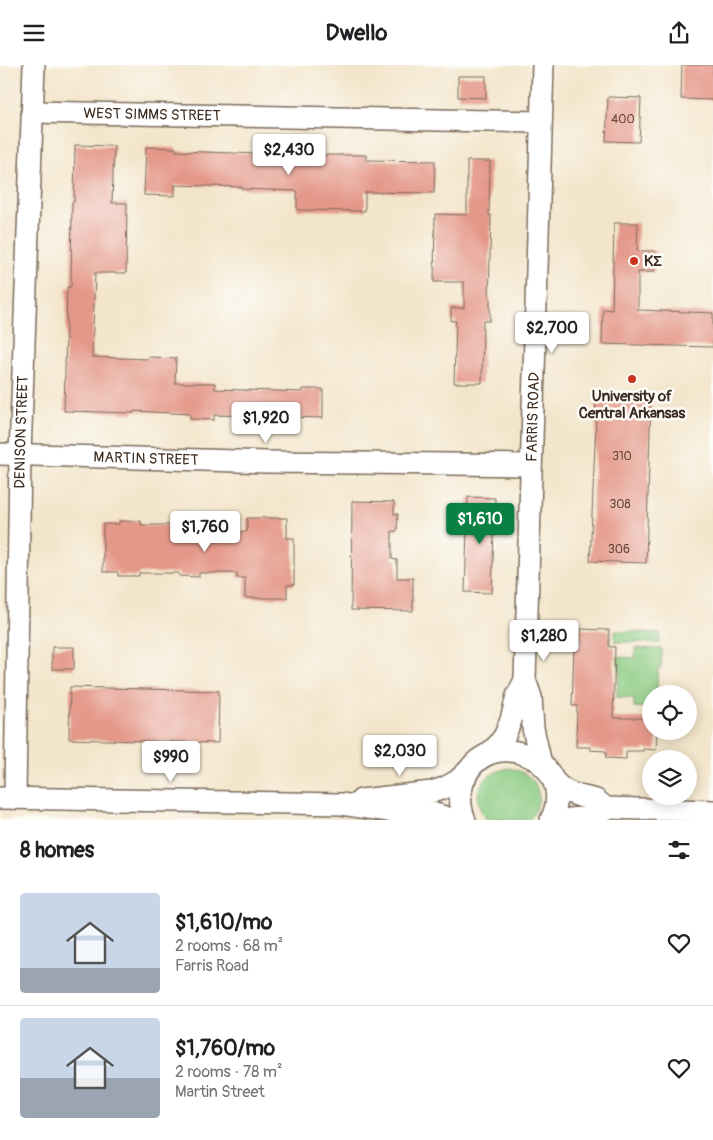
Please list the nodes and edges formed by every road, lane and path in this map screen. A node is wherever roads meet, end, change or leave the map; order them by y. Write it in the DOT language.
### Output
graph roads {
  1 [pos="34,65"];
  2 [pos="543,65"];
  3 [pos="32,111"];
  4 [pos="541,122"];
  5 [pos="10,455"];
  6 [pos="531,465"];
  7 [pos="525,680"];
  8 [pos="488,754"];
  9 [pos="468,771"];
  10 [pos="547,771"];
  11 [pos="7,798"];
  12 [pos="342,803"];
  13 [pos="606,808"];
  14 [pos="713,811"];
  15 [pos="396,816"];
  16 [pos="454,820"];
  17 [pos="465,820"];
  18 [pos="550,820"];
  19 [pos="566,820"];
  1 -- 3 [label="street, DENISON STREET"];
  2 -- 4 [label="street, FARRIS ROAD"];
  3 -- 4 [label="street, WEST SIMMS STREET"];
  3 -- 5 [label="street, DENISON STREET"];
  4 -- 6 [label="street, FARRIS ROAD"];
  5 -- 6 [label="street, MARTIN STREET"];
  5 -- 11 [label="street, DENISON STREET"];
  6 -- 7 [label="street, FARRIS ROAD"];
  7 -- 8 [label="street, FARRIS ROAD"];
  7 -- 10 [label="street, FARRIS ROAD"];
  8 -- 9 [label="street, FARRIS ROAD"];
  8 -- 10 [label="street"];
  9 -- 12 [label="street, FARRIS ROAD"];
  9 -- 17 [label="street"];
  10 -- 13 [label="street"];
  10 -- 18 [label="street, FARRIS ROAD"];
  11 -- 12 [label="street"];
  12 -- 15 [label="street"];
  13 -- 14 [label="street"];
  13 -- 19 [label="street"];
  15 -- 16 [label="street"];
}
